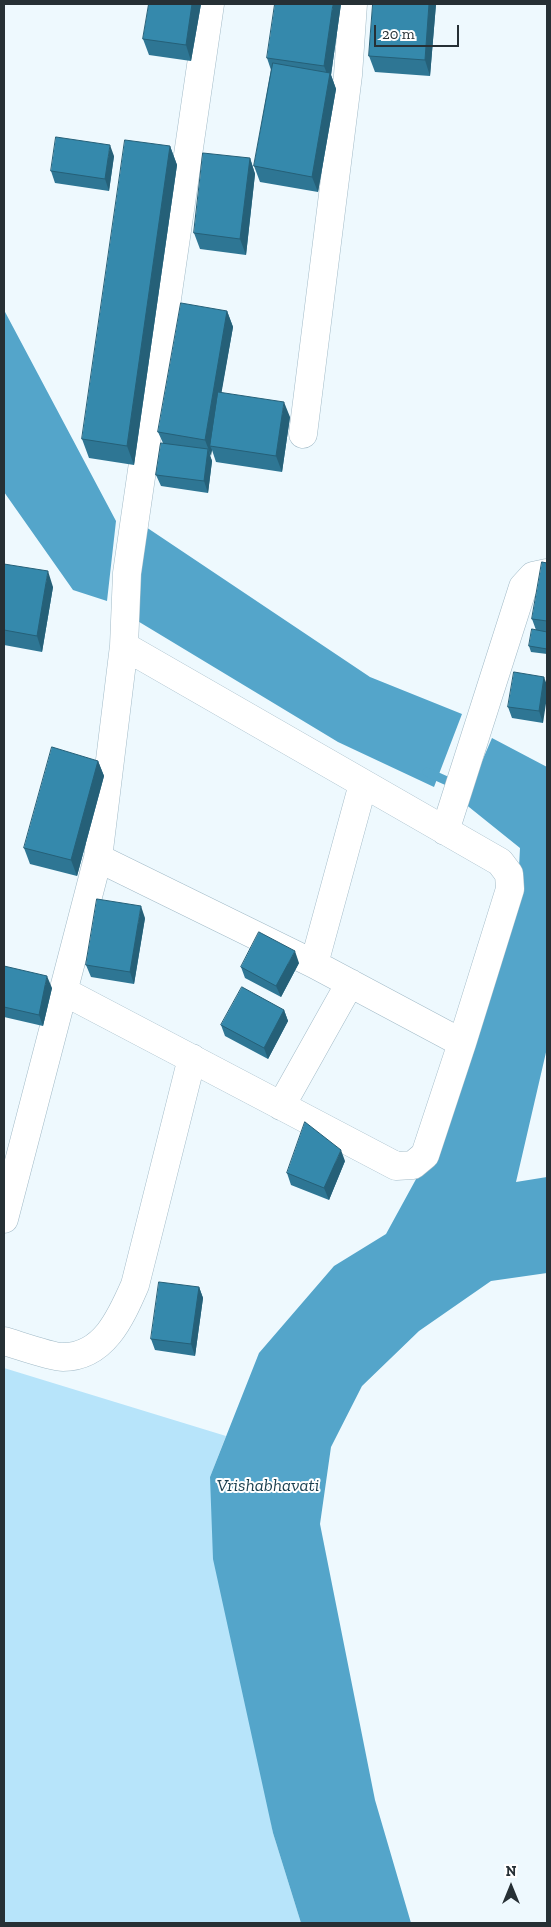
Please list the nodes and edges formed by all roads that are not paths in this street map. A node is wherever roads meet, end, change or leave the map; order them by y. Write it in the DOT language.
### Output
graph roads {
  1 [pos="210,4"];
  2 [pos="353,4"];
  3 [pos="302,434"];
  4 [pos="547,573"];
  5 [pos="124,646"];
  6 [pos="364,784"];
  7 [pos="445,831"];
  8 [pos="98,858"];
  9 [pos="314,964"];
  10 [pos="350,983"];
  11 [pos="63,991"];
  12 [pos="462,1043"];
  13 [pos="192,1058"];
  14 [pos="281,1106"];
  15 [pos="4,1219"];
  16 [pos="4,1341"];
  1 -- 5 [label="street"];
  2 -- 3 [label="street"];
  4 -- 7 [label="street"];
  5 -- 6 [label="street"];
  5 -- 8 [label="street"];
  6 -- 7 [label="street"];
  6 -- 9 [label="street"];
  7 -- 12 [label="street"];
  8 -- 9 [label="street"];
  8 -- 11 [label="street"];
  9 -- 10 [label="street"];
  10 -- 12 [label="street"];
  10 -- 14 [label="street"];
  11 -- 13 [label="street"];
  11 -- 15 [label="street"];
  12 -- 14 [label="street"];
  13 -- 14 [label="street"];
  13 -- 16 [label="street"];
}
